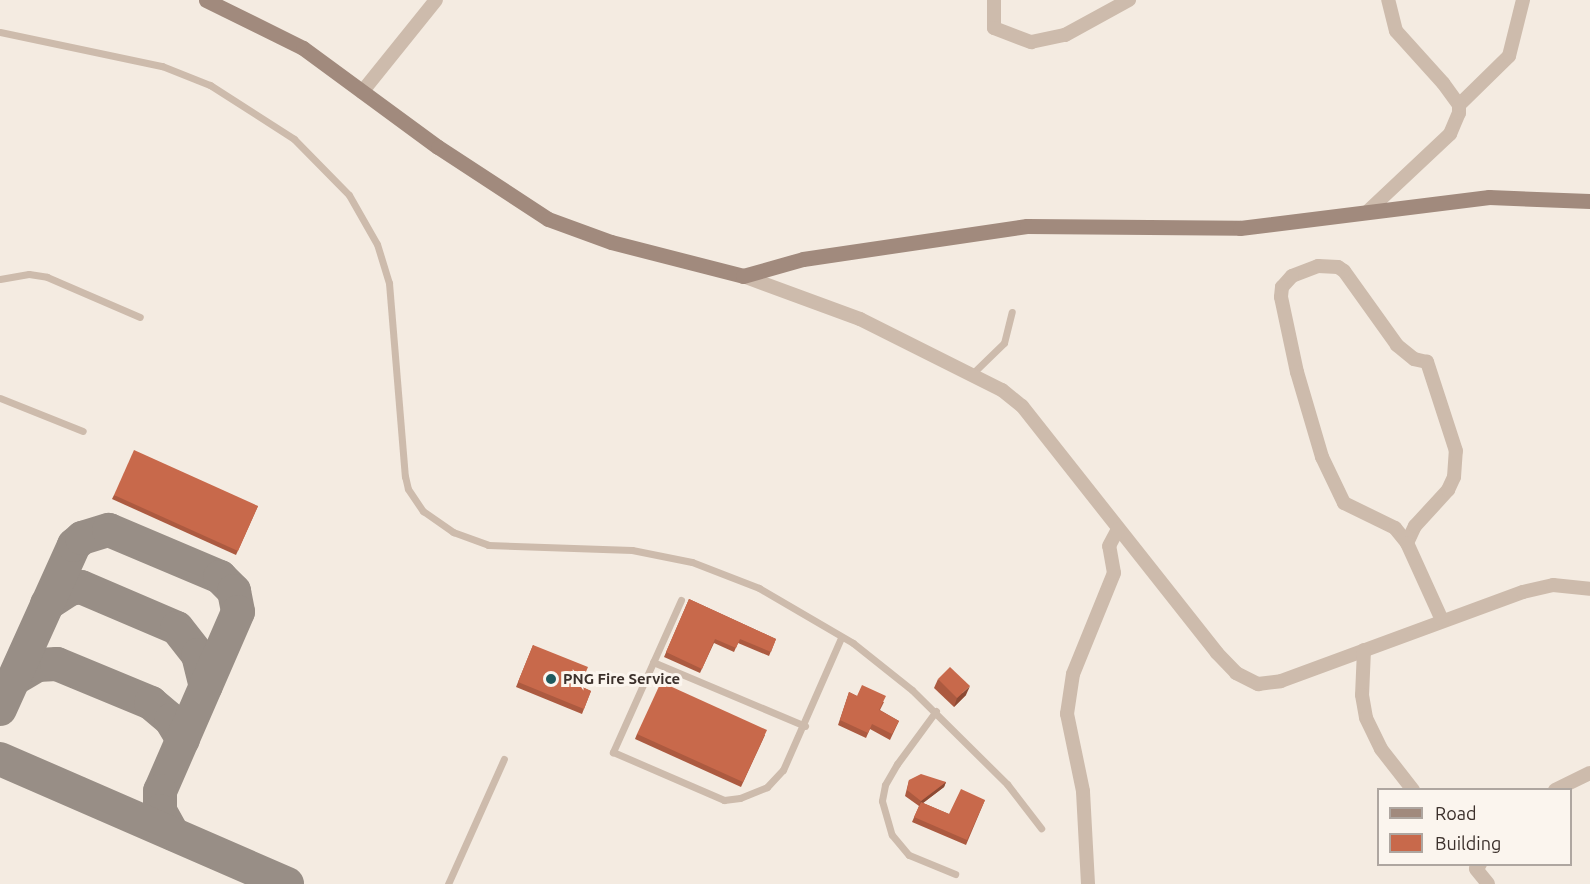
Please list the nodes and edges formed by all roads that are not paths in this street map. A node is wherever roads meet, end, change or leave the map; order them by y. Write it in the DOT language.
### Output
graph roads {
  1 [pos="206,0"];
  2 [pos="435,0"];
  3 [pos="994,0"];
  4 [pos="1129,0"];
  5 [pos="1388,0"];
  6 [pos="1523,0"];
  7 [pos="0,32"];
  8 [pos="362,92"];
  9 [pos="1459,105"];
  10 [pos="1590,201"];
  11 [pos="1367,212"];
  12 [pos="743,276"];
  13 [pos="0,279"];
  14 [pos="1012,312"];
  15 [pos="140,317"];
  16 [pos="973,373"];
  17 [pos="0,398"];
  18 [pos="83,431"];
  19 [pos="1118,529"];
  20 [pos="1407,543"];
  21 [pos="1590,589"];
  22 [pos="681,600"];
  23 [pos="1442,620"];
  24 [pos="841,638"];
  25 [pos="1364,650"];
  26 [pos="653,662"];
  27 [pos="936,711"];
  28 [pos="805,726"];
  29 [pos="504,759"];
  30 [pos="1590,773"];
  31 [pos="1412,788"];
  32 [pos="1557,788"];
  33 [pos="1041,828"];
  34 [pos="1477,866"];
  35 [pos="955,874"];
  36 [pos="448,884"];
  37 [pos="1088,884"];
  38 [pos="1488,884"];
  1 -- 8 [label="street"];
  2 -- 8 [label="street"];
  3 -- 4 [label="street"];
  5 -- 9 [label="street"];
  6 -- 9 [label="street"];
  7 -- 24 [label="lane"];
  8 -- 12 [label="street"];
  9 -- 11 [label="street"];
  10 -- 11 [label="street"];
  11 -- 12 [label="street"];
  12 -- 16 [label="street"];
  13 -- 15 [label="lane"];
  14 -- 16 [label="lane"];
  16 -- 19 [label="street"];
  17 -- 18 [label="lane"];
  19 -- 25 [label="street"];
  19 -- 37 [label="street"];
  20 -- 20 [label="street"];
  20 -- 23 [label="street"];
  21 -- 23 [label="street"];
  22 -- 26 [label="lane"];
  23 -- 25 [label="street"];
  24 -- 27 [label="lane"];
  24 -- 28 [label="lane"];
  25 -- 31 [label="street"];
  26 -- 28 [label="lane"];
  26 -- 28 [label="lane"];
  27 -- 33 [label="lane"];
  27 -- 35 [label="lane"];
  29 -- 36 [label="lane"];
  30 -- 32 [label="street"];
  34 -- 38 [label="street"];
}
